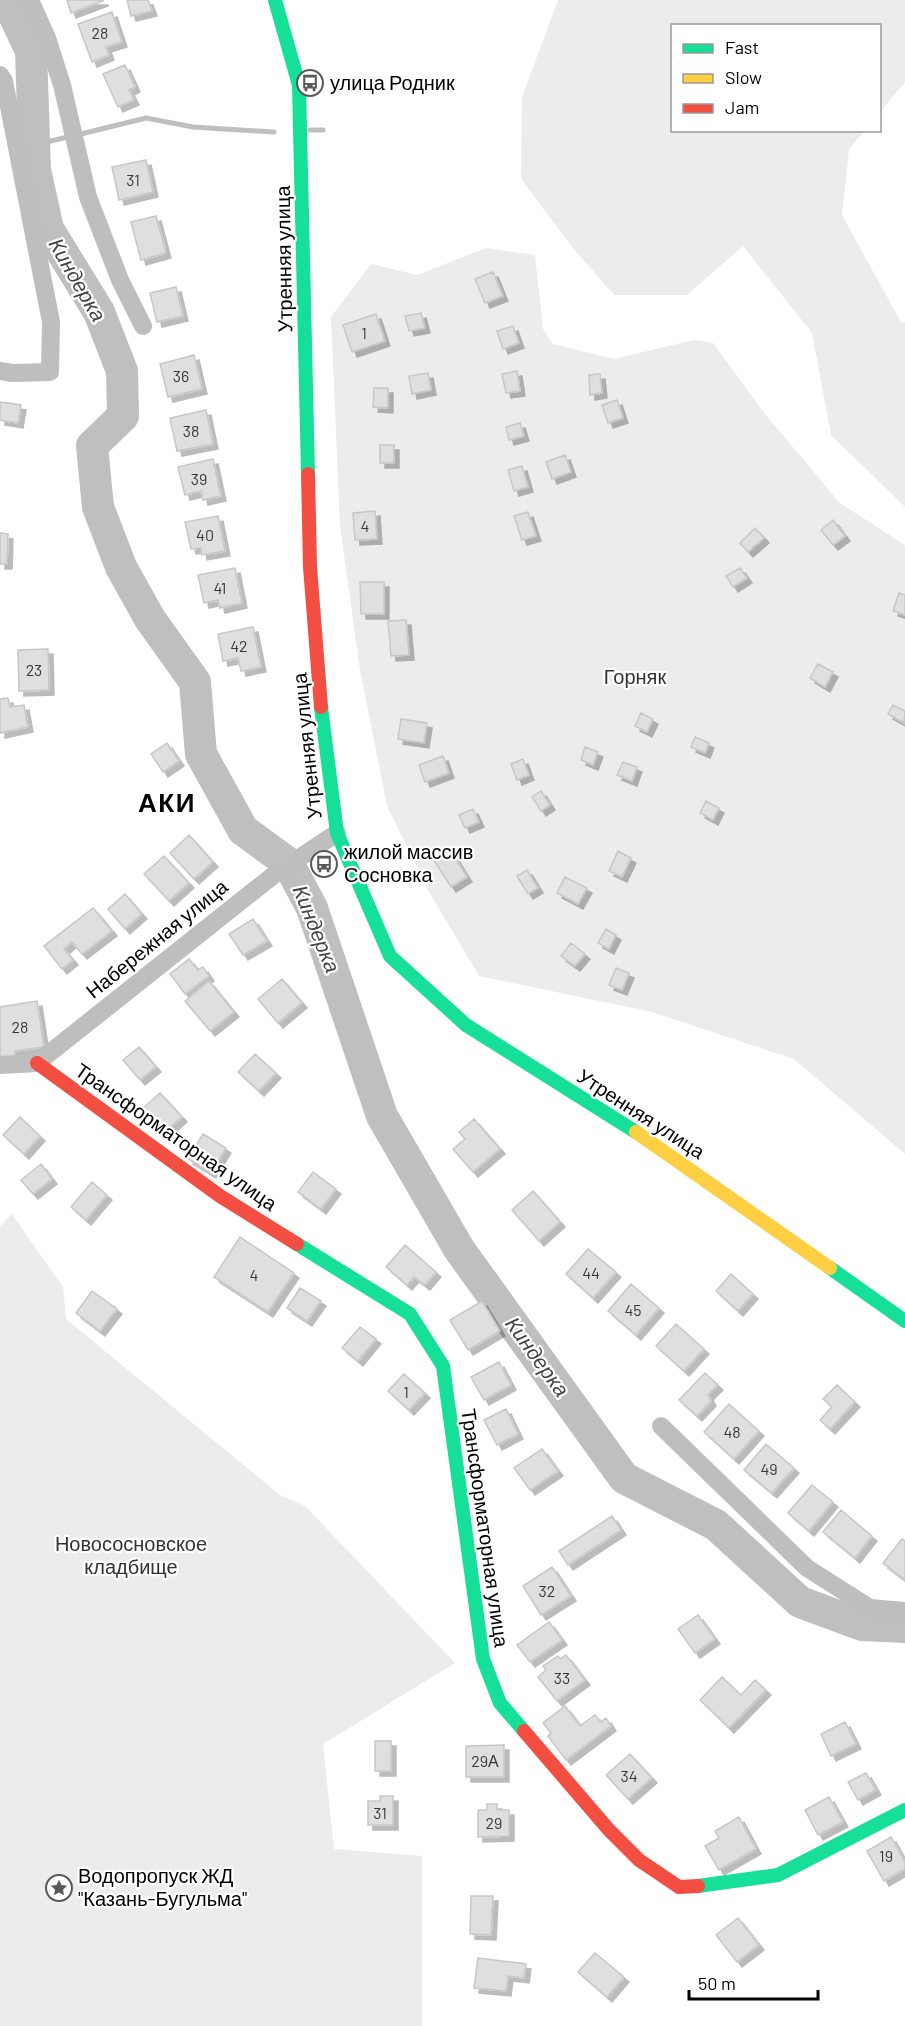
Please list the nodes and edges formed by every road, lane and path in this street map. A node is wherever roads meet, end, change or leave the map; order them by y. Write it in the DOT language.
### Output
graph roads {
  1 [pos="30,0"];
  2 [pos="275,0"];
  3 [pos="0,75"];
  4 [pos="143,326"];
  5 [pos="0,371"];
  6 [pos="337,833"];
  7 [pos="37,1063"];
  8 [pos="0,1065"];
  9 [pos="905,1321"];
  10 [pos="661,1426"];
  11 [pos="905,1611"];
  12 [pos="905,1810"];
  1 -- 4 [label="street"];
  2 -- 6 [label="street, Утренняя улица"];
  3 -- 5 [label="street"];
  6 -- 7 [label="street, Набережная улица"];
  6 -- 9 [label="street, Утренняя улица"];
  7 -- 8 [label="street"];
  7 -- 12 [label="street, Трансформаторная улица"];
  10 -- 11 [label="street"];
}
